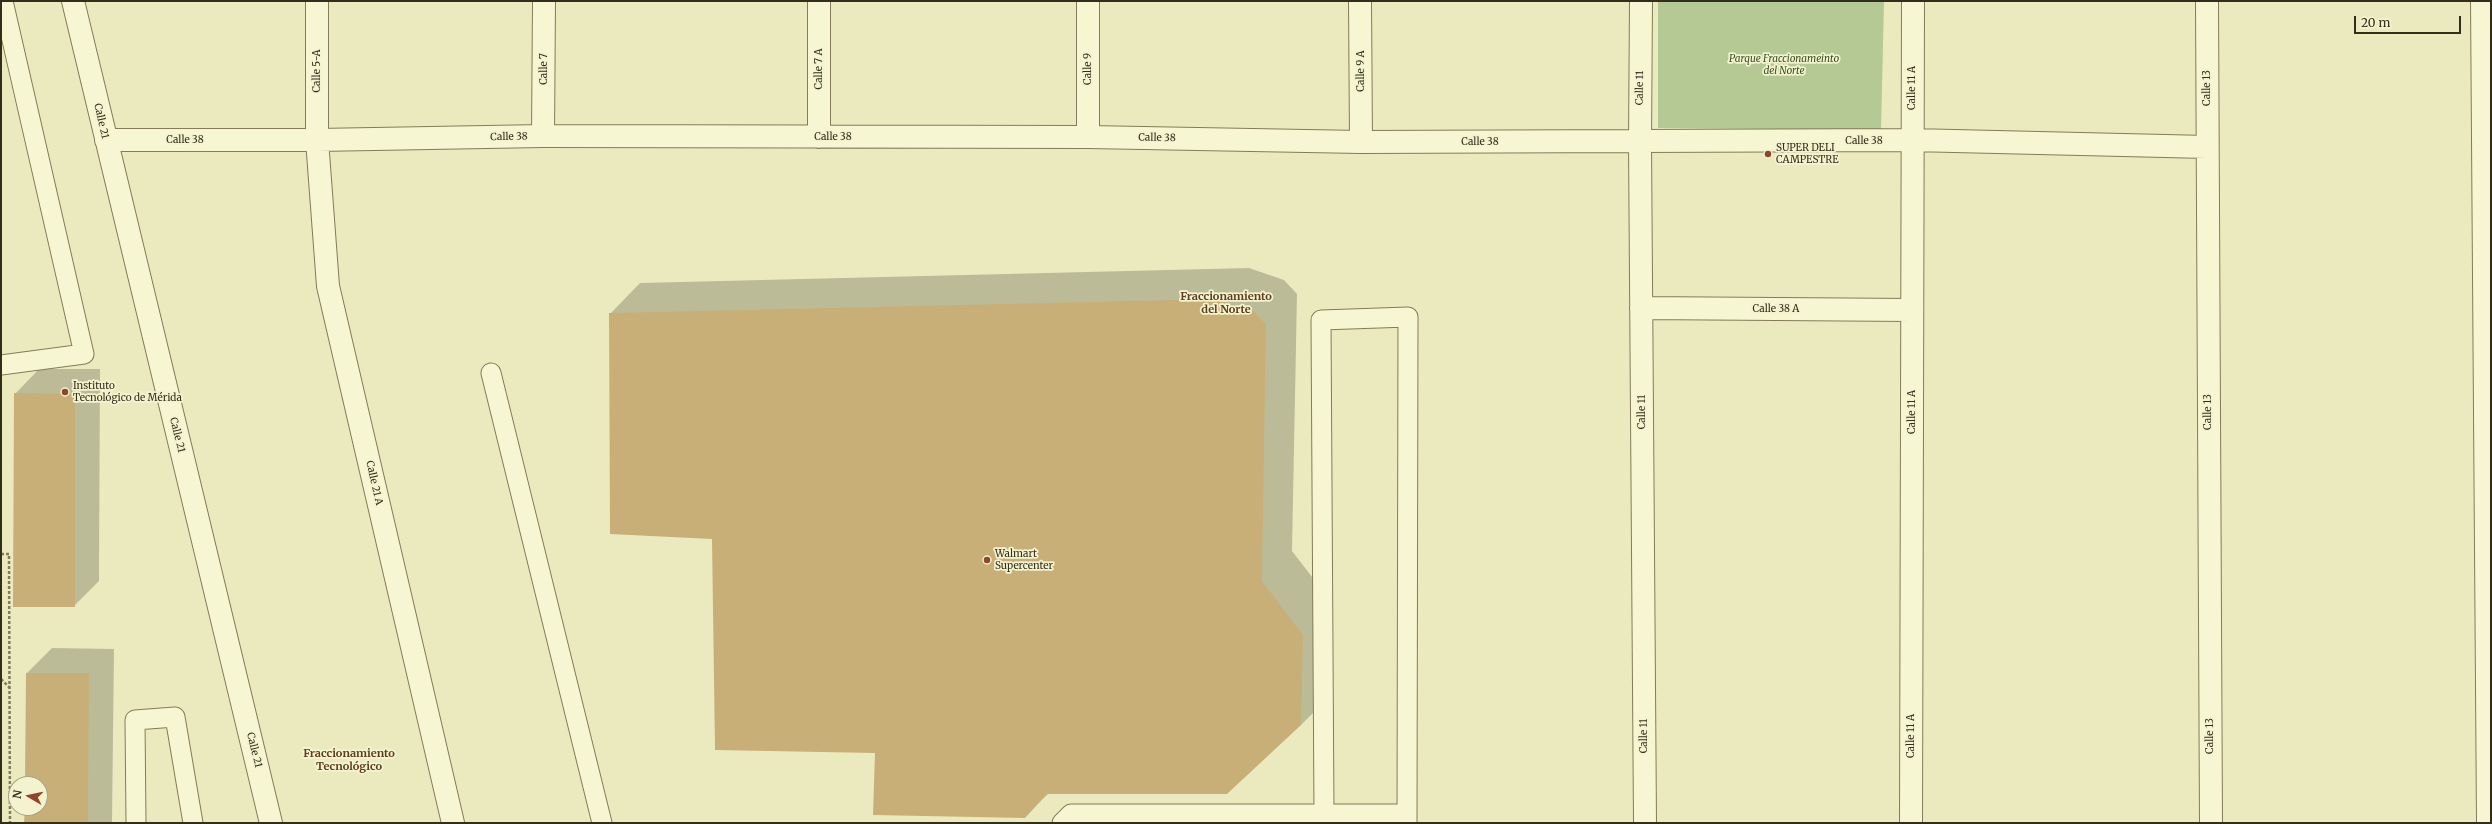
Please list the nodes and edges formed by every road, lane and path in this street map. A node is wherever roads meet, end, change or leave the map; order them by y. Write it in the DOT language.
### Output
graph roads {
  1 [pos="3,1"];
  2 [pos="73,1"];
  3 [pos="317,1"];
  4 [pos="544,1"];
  5 [pos="819,1"];
  6 [pos="1088,1"];
  7 [pos="1360,1"];
  8 [pos="1641,1"];
  9 [pos="1913,1"];
  10 [pos="2207,1"];
  11 [pos="2482,1"];
  12 [pos="543,136"];
  13 [pos="1088,137"];
  14 [pos="819,138"];
  15 [pos="106,140"];
  16 [pos="317,140"];
  17 [pos="1912,140"];
  18 [pos="1361,142"];
  19 [pos="1640,142"];
  20 [pos="2207,147"];
  21 [pos="1641,308"];
  22 [pos="1912,310"];
  23 [pos="1,365"];
  24 [pos="491,373"];
  25 [pos="1,554"];
  26 [pos="1,679"];
  27 [pos="10,688"];
  28 [pos="1324,814"];
  29 [pos="1153,818"];
  30 [pos="1407,819"];
  31 [pos="10,823"];
  32 [pos="136,823"];
  33 [pos="193,823"];
  34 [pos="271,823"];
  35 [pos="453,823"];
  36 [pos="602,823"];
  37 [pos="1062,823"];
  38 [pos="1645,823"];
  39 [pos="1911,823"];
  40 [pos="2211,823"];
  41 [pos="2488,823"];
  1 -- 23 [label="lane"];
  2 -- 15 [label="street, Calle 21"];
  3 -- 16 [label="street, Calle 5-A"];
  4 -- 12 [label="street, Calle 7"];
  5 -- 14 [label="street, Calle 7 A"];
  6 -- 13 [label="street, Calle 9"];
  7 -- 18 [label="street, Calle 9 A"];
  8 -- 19 [label="street, Calle 11"];
  9 -- 17 [label="street, Calle 11 A"];
  10 -- 20 [label="street, Calle 13"];
  11 -- 41 [label="street"];
  12 -- 14 [label="street, Calle 38"];
  12 -- 16 [label="street, Calle 38"];
  13 -- 14 [label="street, Calle 38"];
  13 -- 18 [label="street, Calle 38"];
  15 -- 16 [label="street, Calle 38"];
  15 -- 34 [label="street, Calle 21"];
  16 -- 35 [label="street, Calle 21 A"];
  17 -- 19 [label="street, Calle 38"];
  17 -- 20 [label="street, Calle 38"];
  17 -- 22 [label="street, Calle 11 A"];
  18 -- 19 [label="street, Calle 38"];
  19 -- 21 [label="street, Calle 11"];
  20 -- 40 [label="street, Calle 13"];
  21 -- 22 [label="street, Calle 38 A"];
  21 -- 38 [label="street, Calle 11"];
  22 -- 39 [label="street, Calle 11 A"];
  24 -- 36 [label="lane"];
  25 -- 27 [label="path"];
  26 -- 27 [label="path"];
  27 -- 31 [label="path"];
  28 -- 29 [label="lane"];
  28 -- 30 [label="lane"];
  28 -- 30 [label="lane"];
  29 -- 37 [label="lane"];
  32 -- 33 [label="lane"];
}
